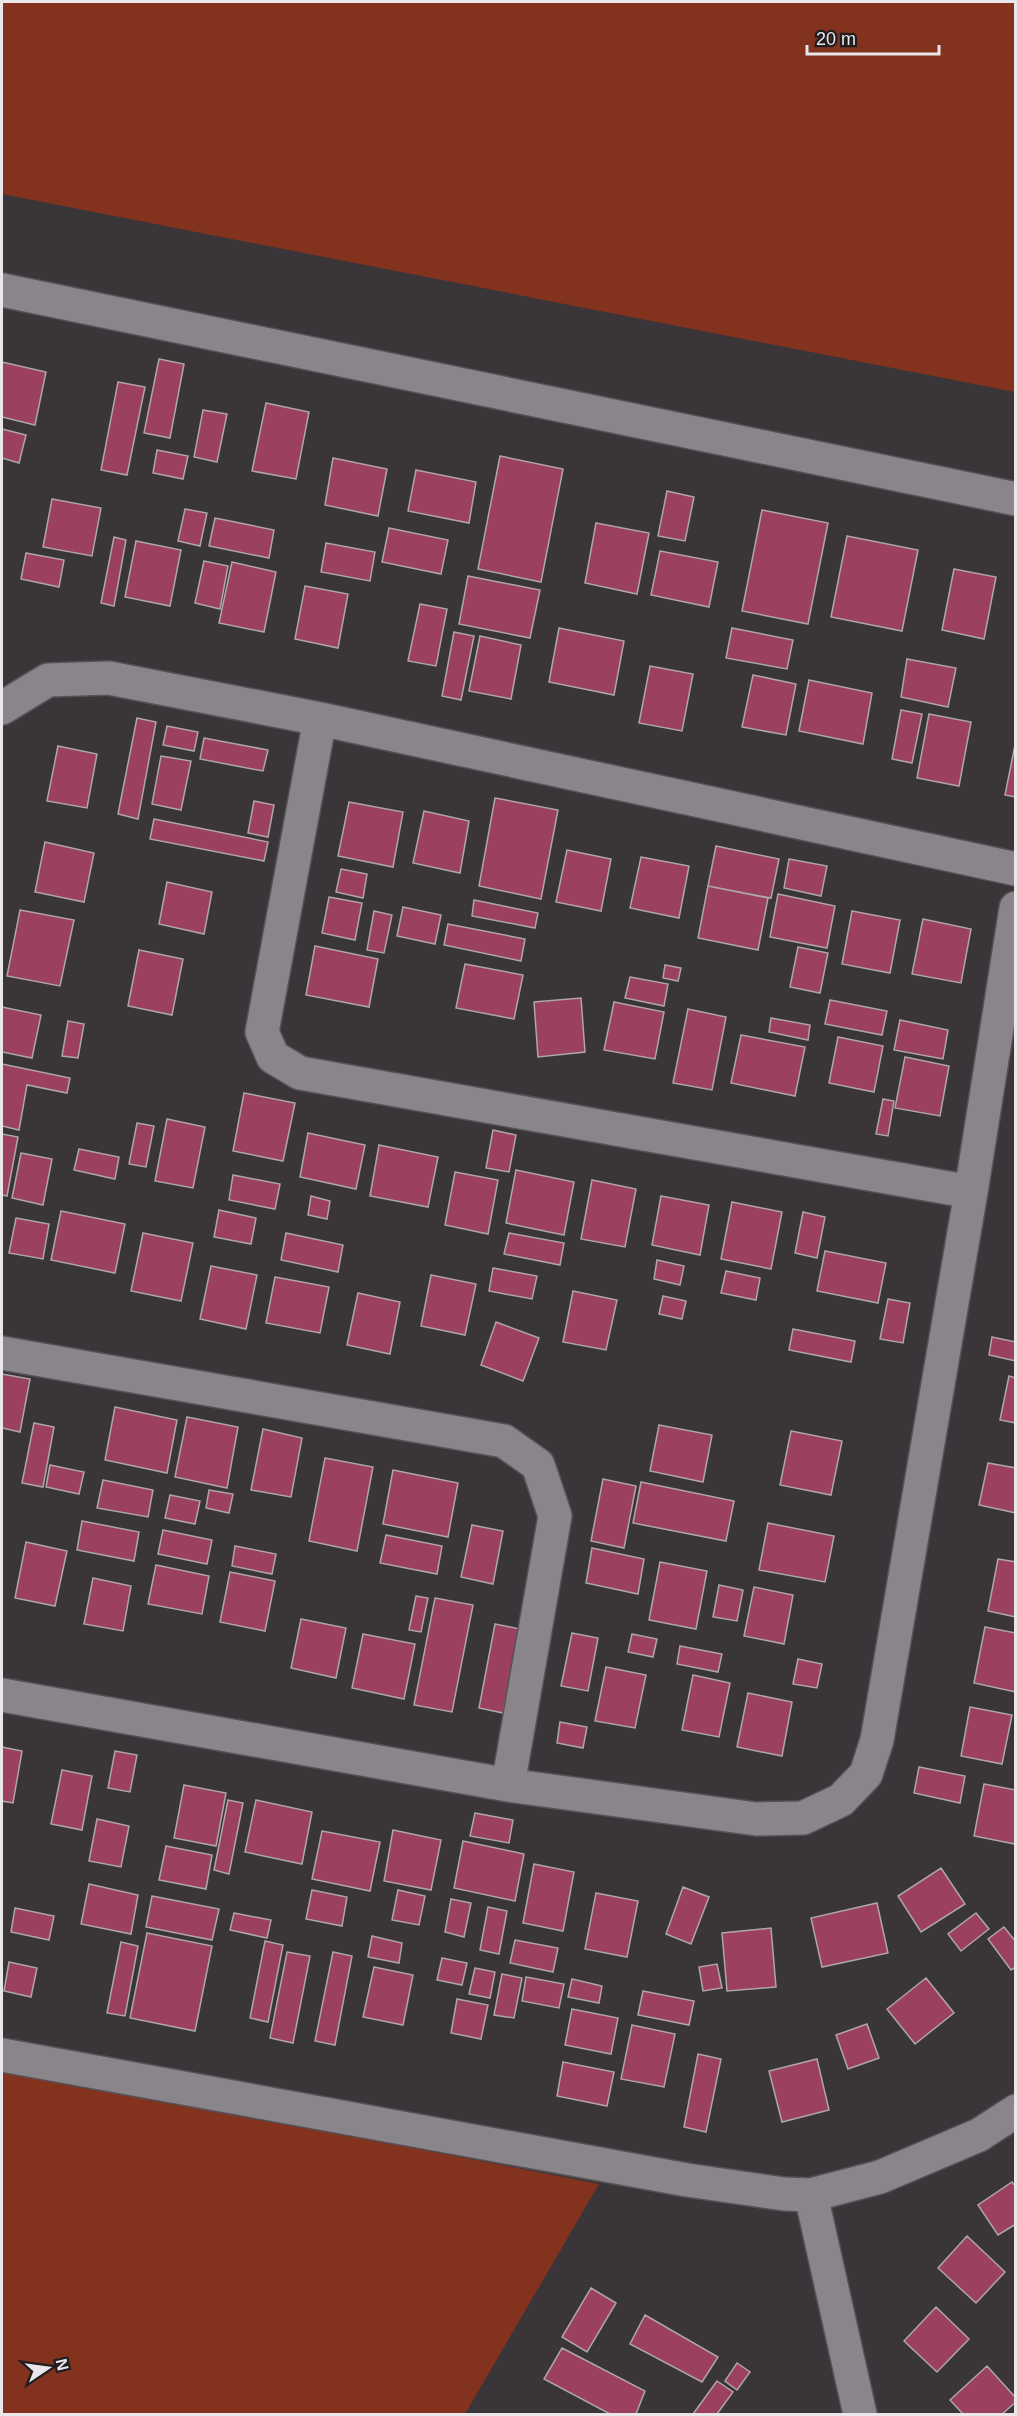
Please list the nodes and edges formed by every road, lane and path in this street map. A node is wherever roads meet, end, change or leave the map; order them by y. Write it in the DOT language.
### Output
graph roads {
  1 [pos="2,290"];
  2 [pos="1016,499"];
  3 [pos="2,708"];
  4 [pos="320,719"];
  5 [pos="1016,869"];
  6 [pos="1016,908"];
  7 [pos="971,1192"];
  8 [pos="2,1353"];
  9 [pos="2,1695"];
  10 [pos="508,1785"];
  11 [pos="2,2055"];
  12 [pos="1016,2111"];
  13 [pos="811,2195"];
  14 [pos="860,2415"];
  1 -- 2 [label="street"];
  3 -- 4 [label="street"];
  4 -- 5 [label="street"];
  4 -- 7 [label="street"];
  6 -- 7 [label="street"];
  7 -- 10 [label="street"];
  8 -- 10 [label="street"];
  9 -- 10 [label="street"];
  11 -- 13 [label="street"];
  12 -- 13 [label="street"];
  13 -- 14 [label="street"];
}
